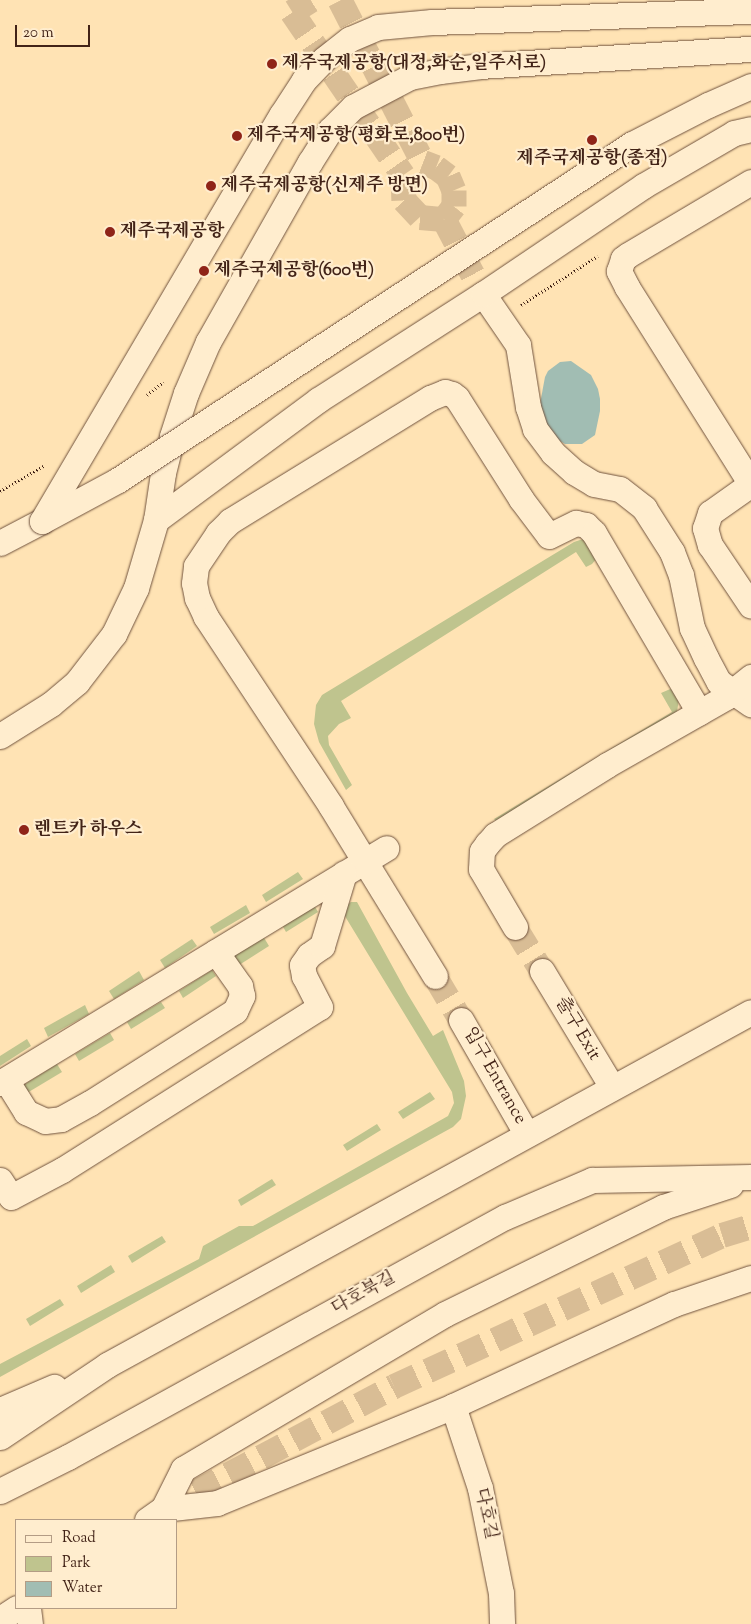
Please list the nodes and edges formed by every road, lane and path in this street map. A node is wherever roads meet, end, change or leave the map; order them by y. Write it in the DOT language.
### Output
graph roads {
  1 [pos="751,11"];
  2 [pos="751,49"];
  3 [pos="751,86"];
  4 [pos="751,129"];
  5 [pos="751,182"];
  6 [pos="483,294"];
  7 [pos="751,484"];
  8 [pos="156,520"];
  9 [pos="42,521"];
  10 [pos="0,543"];
  11 [pos="751,606"];
  12 [pos="745,691"];
  13 [pos="699,712"];
  14 [pos="0,736"];
  15 [pos="386,848"];
  16 [pos="354,866"];
  17 [pos="515,927"];
  18 [pos="216,952"];
  19 [pos="542,971"];
  20 [pos="435,976"];
  21 [pos="751,1012"];
  22 [pos="461,1020"];
  23 [pos="3,1081"];
  24 [pos="612,1087"];
  25 [pos="526,1133"];
  26 [pos="751,1177"];
  27 [pos="0,1180"];
  28 [pos="751,1278"];
  29 [pos="106,1365"];
  30 [pos="50,1389"];
  31 [pos="0,1397"];
  32 [pos="453,1406"];
  33 [pos="0,1410"];
  34 [pos="0,1437"];
  35 [pos="0,1491"];
  36 [pos="155,1515"];
  37 [pos="15,1609"];
  38 [pos="28,1609"];
  39 [pos="0,1619"];
  40 [pos="30,1624"];
  41 [pos="502,1624"];
  1 -- 9 [label="street, bridge"];
  2 -- 8 [label="street"];
  3 -- 9 [label="street, bridge"];
  4 -- 6 [label="street"];
  5 -- 7 [label="street"];
  6 -- 8 [label="street"];
  6 -- 12 [label="street"];
  7 -- 11 [label="street"];
  8 -- 14 [label="street"];
  9 -- 10 [label="street"];
  12 -- 13 [label="street"];
  13 -- 16 [label="street"];
  13 -- 17 [label="street"];
  15 -- 16 [label="street"];
  16 -- 18 [label="street"];
  16 -- 20 [label="street"];
  16 -- 27 [label="street"];
  18 -- 23 [label="street"];
  18 -- 23 [label="street"];
  19 -- 24 [label="street, 출구 Exit"];
  21 -- 24 [label="street"];
  22 -- 25 [label="street, 입구 Entrance"];
  24 -- 25 [label="street"];
  25 -- 29 [label="street"];
  26 -- 35 [label="street, 다호북길"];
  26 -- 36 [label="street"];
  28 -- 32 [label="street"];
  29 -- 30 [label="street"];
  29 -- 34 [label="street"];
  30 -- 31 [label="street"];
  30 -- 33 [label="street"];
  32 -- 36 [label="street"];
  32 -- 41 [label="street, 다호길"];
  37 -- 39 [label="street"];
  38 -- 40 [label="street"];
}
